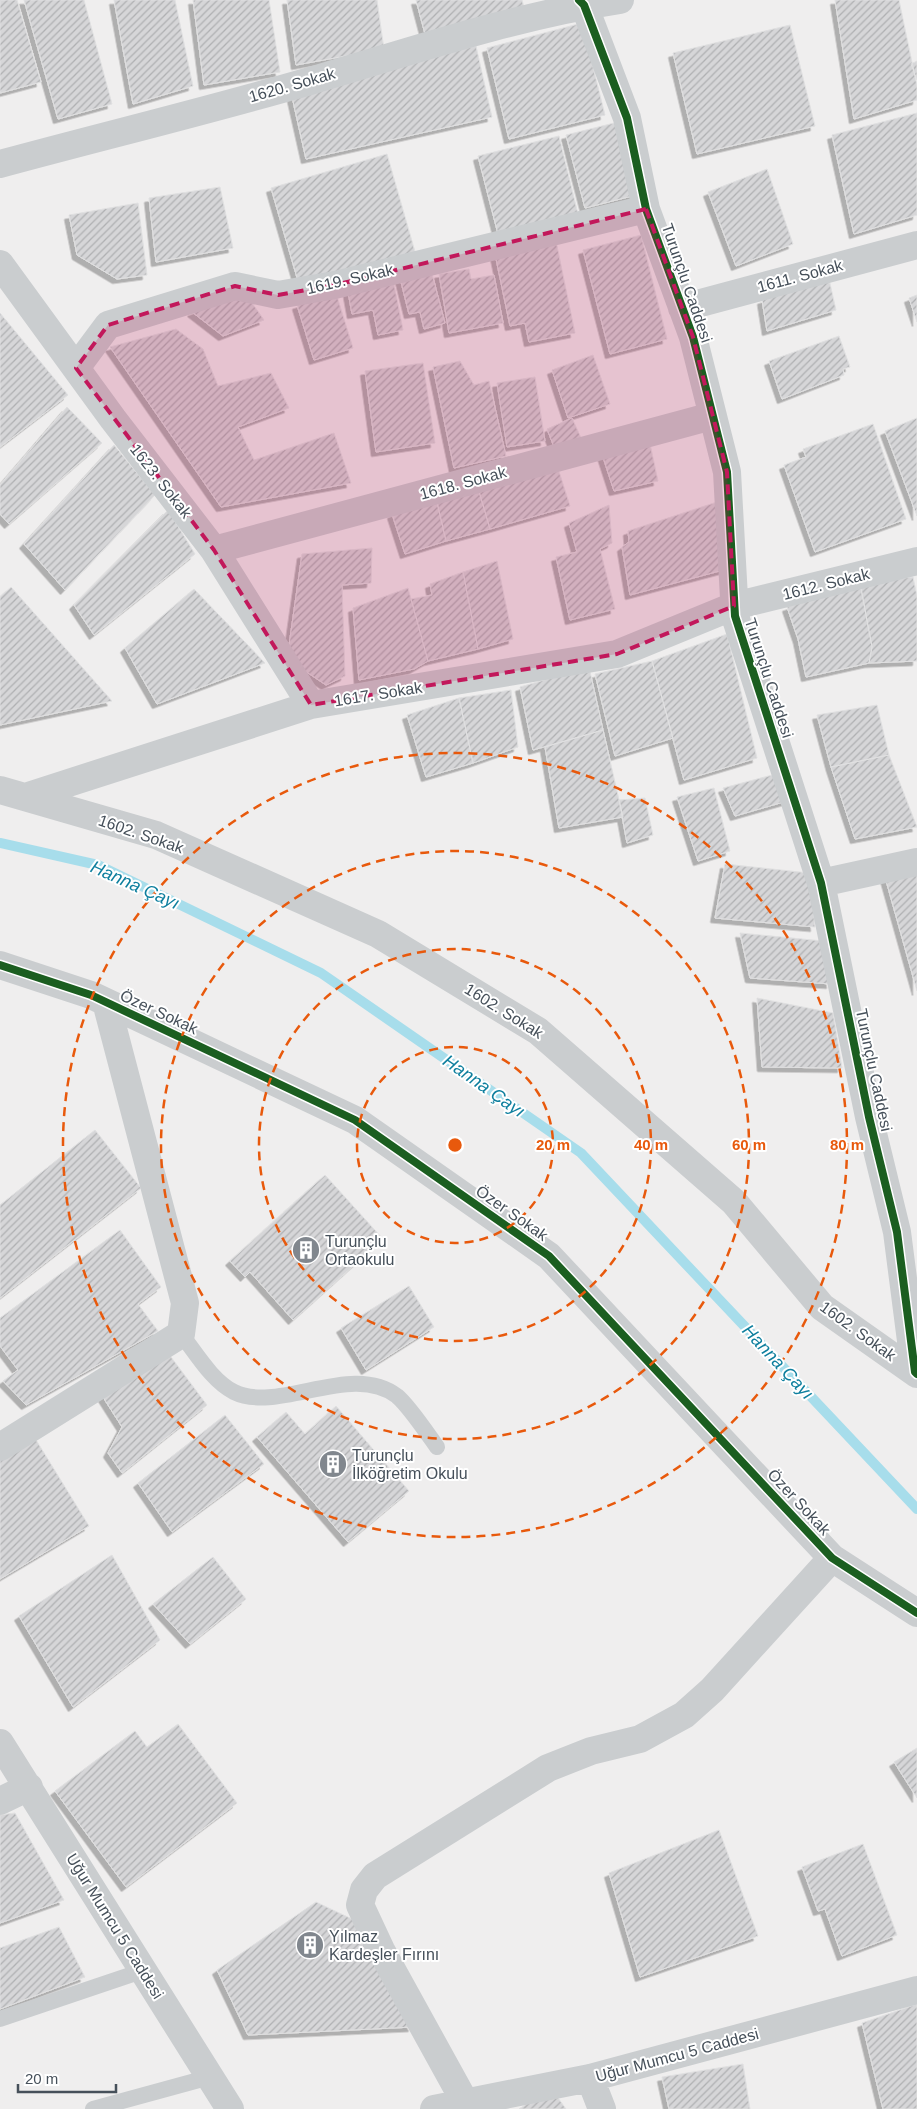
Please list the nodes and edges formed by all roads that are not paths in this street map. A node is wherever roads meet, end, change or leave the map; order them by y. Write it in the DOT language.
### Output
graph roads {
  1 [pos="620,0"];
  2 [pos="582,3"];
  3 [pos="0,164"];
  4 [pos="646,209"];
  5 [pos="917,245"];
  6 [pos="0,264"];
  7 [pos="682,308"];
  8 [pos="76,368"];
  9 [pos="712,416"];
  10 [pos="214,550"];
  11 [pos="917,561"];
  12 [pos="734,606"];
  13 [pos="311,705"];
  14 [pos="12,793"];
  15 [pos="917,862"];
  16 [pos="821,883"];
  17 [pos="0,965"];
  18 [pos="106,1002"];
  19 [pos="181,1334"];
  20 [pos="916,1373"];
  21 [pos="5,1436"];
  22 [pos="437,1446"];
  23 [pos="832,1558"];
  24 [pos="917,1613"];
  25 [pos="0,1743"];
  26 [pos="29,1786"];
  27 [pos="0,1801"];
  28 [pos="142,1971"];
  29 [pos="917,1990"];
  30 [pos="0,2019"];
  31 [pos="210,2077"];
  32 [pos="590,2078"];
  33 [pos="466,2104"];
  34 [pos="93,2109"];
  35 [pos="230,2109"];
  36 [pos="434,2109"];
  37 [pos="602,2109"];
  1 -- 2 [label="street, 1620. Sokak"];
  2 -- 3 [label="street, 1620. Sokak"];
  2 -- 4 [label="street, Turunçlu Caddesi"];
  4 -- 7 [label="street, Turunçlu Caddesi"];
  4 -- 8 [label="street, 1619. Sokak"];
  5 -- 7 [label="street, 1611. Sokak"];
  6 -- 8 [label="street, 1623. Sokak"];
  7 -- 9 [label="street, Turunçlu Caddesi"];
  8 -- 10 [label="street, 1623. Sokak"];
  9 -- 10 [label="street, 1618. Sokak"];
  9 -- 12 [label="street, Turunçlu Caddesi"];
  10 -- 13 [label="street, 1623. Sokak"];
  11 -- 12 [label="street, 1612. Sokak"];
  12 -- 13 [label="street, 1617. Sokak"];
  12 -- 16 [label="street, Turunçlu Caddesi"];
  13 -- 14 [label="street, 1617. Sokak"];
  14 -- 20 [label="street, 1602. Sokak"];
  15 -- 16 [label="street"];
  16 -- 20 [label="street, Turunçlu Caddesi"];
  17 -- 18 [label="street, Özer Sokak"];
  18 -- 19 [label="street"];
  18 -- 23 [label="street, Özer Sokak"];
  19 -- 21 [label="street"];
  19 -- 22 [label="lane"];
  23 -- 24 [label="street, Özer Sokak"];
  23 -- 33 [label="street"];
  25 -- 26 [label="street, Uğur Mumcu 5 Caddesi"];
  26 -- 27 [label="street"];
  26 -- 28 [label="street, Uğur Mumcu 5 Caddesi"];
  28 -- 30 [label="lane"];
  28 -- 31 [label="street, Uğur Mumcu 5 Caddesi"];
  29 -- 32 [label="street, Uğur Mumcu 5 Caddesi"];
  31 -- 34 [label="lane"];
  31 -- 35 [label="street, Uğur Mumcu 5 Caddesi"];
  32 -- 33 [label="street, Uğur Mumcu 5 Caddesi"];
  32 -- 37 [label="street"];
  33 -- 36 [label="street, Uğur Mumcu 5 Caddesi"];
}
